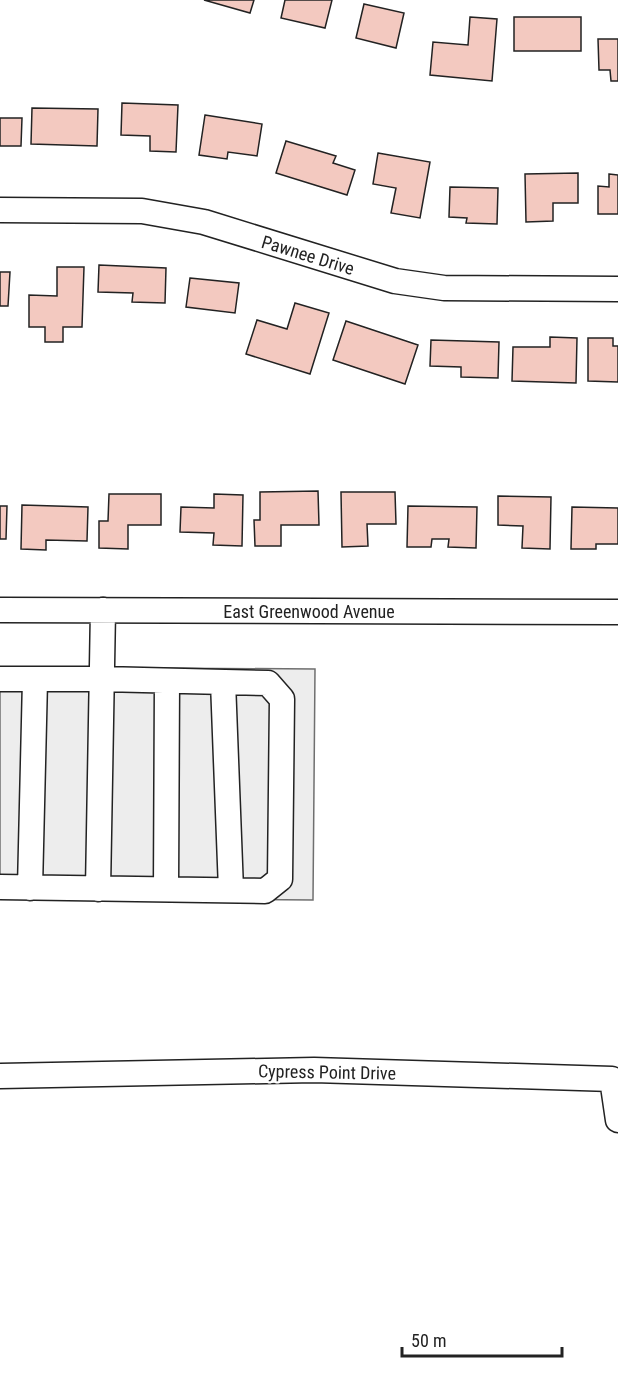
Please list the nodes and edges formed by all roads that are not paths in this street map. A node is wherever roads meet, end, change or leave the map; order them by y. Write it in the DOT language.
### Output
graph roads {
  1 [pos="0,210"];
  2 [pos="618,289"];
  3 [pos="0,610"];
  4 [pos="104,610"];
  5 [pos="618,612"];
  6 [pos="102,679"];
  7 [pos="0,680"];
  8 [pos="35,680"];
  9 [pos="167,681"];
  10 [pos="223,682"];
  11 [pos="0,887"];
  12 [pos="30,888"];
  13 [pos="98,889"];
  14 [pos="166,890"];
  15 [pos="231,890"];
  16 [pos="0,1076"];
  17 [pos="618,1120"];
  1 -- 2 [label="street, Pawnee Drive"];
  3 -- 4 [label="street, East Greenwood Avenue"];
  4 -- 5 [label="street, East Greenwood Avenue"];
  4 -- 6 [label="street"];
  6 -- 8 [label="street"];
  6 -- 9 [label="street"];
  6 -- 13 [label="street"];
  7 -- 8 [label="street"];
  8 -- 12 [label="street"];
  9 -- 10 [label="street"];
  9 -- 14 [label="street"];
  10 -- 15 [label="street"];
  10 -- 15 [label="street"];
  11 -- 12 [label="street"];
  12 -- 13 [label="street"];
  13 -- 14 [label="street"];
  14 -- 15 [label="street"];
  16 -- 17 [label="street, Cypress Point Drive"];
}
